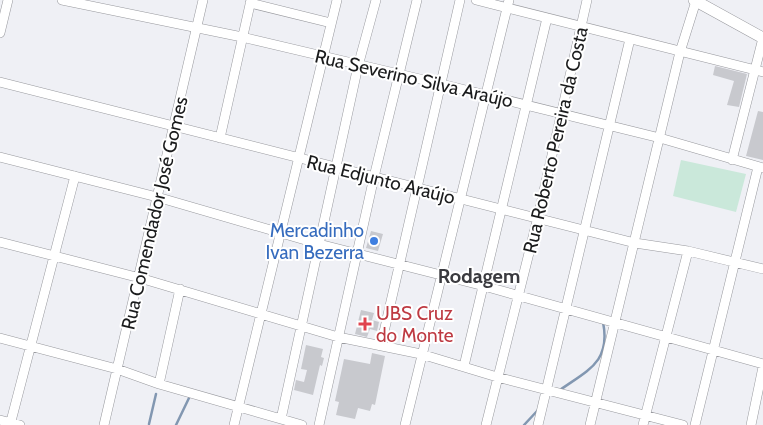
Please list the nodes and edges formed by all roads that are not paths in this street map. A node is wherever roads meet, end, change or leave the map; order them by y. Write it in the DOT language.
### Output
graph roads {
  1 [pos="8,0"];
  2 [pos="62,0"];
  3 [pos="203,0"];
  4 [pos="337,0"];
  5 [pos="376,0"];
  6 [pos="418,0"];
  7 [pos="460,0"];
  8 [pos="476,0"];
  9 [pos="587,0"];
  10 [pos="695,0"];
  11 [pos="250,1"];
  12 [pos="507,4"];
  13 [pos="547,18"];
  14 [pos="331,23"];
  15 [pos="581,27"];
  16 [pos="196,29"];
  17 [pos="0,33"];
  18 [pos="242,37"];
  19 [pos="763,38"];
  20 [pos="630,39"];
  21 [pos="680,52"];
  22 [pos="323,57"];
  23 [pos="358,66"];
  24 [pos="758,71"];
  25 [pos="399,76"];
  26 [pos="0,82"];
  27 [pos="441,84"];
  28 [pos="487,96"];
  29 [pos="526,105"];
  30 [pos="560,114"];
  31 [pos="175,126"];
  32 [pos="610,126"];
  33 [pos="220,138"];
  34 [pos="660,138"];
  35 [pos="0,157"];
  36 [pos="298,158"];
  37 [pos="732,160"];
  38 [pos="761,167"];
  39 [pos="336,168"];
  40 [pos="75,176"];
  41 [pos="374,177"];
  42 [pos="418,188"];
  43 [pos="157,197"];
  44 [pos="461,198"];
  45 [pos="502,208"];
  46 [pos="538,217"];
  47 [pos="586,229"];
  48 [pos="282,234"];
  49 [pos="0,242"];
  50 [pos="635,243"];
  51 [pos="319,244"];
  52 [pos="688,251"];
  53 [pos="357,254"];
  54 [pos="53,256"];
  55 [pos="735,262"];
  56 [pos="400,264"];
  57 [pos="763,269"];
  58 [pos="442,276"];
  59 [pos="140,278"];
  60 [pos="484,286"];
  61 [pos="180,289"];
  62 [pos="518,296"];
  63 [pos="566,310"];
  64 [pos="262,313"];
  65 [pos="615,322"];
  66 [pos="300,324"];
  67 [pos="338,337"];
  68 [pos="666,337"];
  69 [pos="0,338"];
  70 [pos="381,345"];
  71 [pos="31,347"];
  72 [pos="715,350"];
  73 [pos="422,354"];
  74 [pos="464,366"];
  75 [pos="117,369"];
  76 [pos="763,369"];
  77 [pos="497,377"];
  78 [pos="159,384"];
  79 [pos="546,389"];
  80 [pos="596,401"];
  81 [pos="238,408"];
  82 [pos="646,415"];
  83 [pos="281,419"];
  84 [pos="0,420"];
  85 [pos="14,424"];
  86 [pos="104,425"];
  87 [pos="234,425"];
  88 [pos="302,425"];
  89 [pos="318,425"];
  90 [pos="405,425"];
  91 [pos="486,425"];
  92 [pos="538,425"];
  93 [pos="590,425"];
  94 [pos="643,425"];
  95 [pos="683,425"];
  96 [pos="695,425"];
  97 [pos="751,425"];
  1 -- 17 [label="street"];
  2 -- 16 [label="street, Rua Severino Silva Araújo"];
  3 -- 16 [label="street, Rua Comendador José Gomes"];
  4 -- 14 [label="street"];
  5 -- 23 [label="street"];
  6 -- 25 [label="street"];
  7 -- 27 [label="street"];
  8 -- 12 [label="street"];
  9 -- 15 [label="street, Rua Roberto Pereira da Costa"];
  10 -- 19 [label="main road"];
  10 -- 21 [label="street"];
  11 -- 14 [label="street"];
  11 -- 18 [label="street"];
  12 -- 13 [label="street"];
  12 -- 28 [label="street"];
  13 -- 15 [label="street"];
  13 -- 29 [label="street"];
  14 -- 22 [label="street"];
  15 -- 20 [label="street"];
  15 -- 30 [label="street, Rua Roberto Pereira da Costa"];
  16 -- 18 [label="street, Rua Severino Silva Araújo"];
  16 -- 31 [label="street, Rua Comendador José Gomes"];
  18 -- 22 [label="street, Rua Severino Silva Araújo"];
  18 -- 33 [label="street"];
  19 -- 24 [label="street"];
  20 -- 21 [label="street"];
  20 -- 32 [label="street"];
  21 -- 24 [label="street"];
  21 -- 34 [label="street"];
  22 -- 23 [label="street, Rua Severino Silva Araújo"];
  22 -- 36 [label="street"];
  23 -- 25 [label="street, Rua Severino Silva Araújo"];
  23 -- 39 [label="street"];
  24 -- 37 [label="street"];
  25 -- 27 [label="street, Rua Severino Silva Araújo"];
  25 -- 41 [label="street"];
  26 -- 31 [label="street, Rua Edjunto Araújo"];
  27 -- 28 [label="street, Rua Severino Silva Araújo"];
  27 -- 42 [label="street"];
  28 -- 29 [label="street, Rua Severino Silva Araújo"];
  28 -- 44 [label="street"];
  29 -- 30 [label="street, Rua Severino Silva Araújo"];
  29 -- 45 [label="street"];
  30 -- 32 [label="street, Rua Severino Silva Araújo"];
  30 -- 46 [label="street, Rua Roberto Pereira da Costa"];
  31 -- 33 [label="street, Rua Edjunto Araújo"];
  31 -- 43 [label="street, Rua Comendador José Gomes"];
  32 -- 34 [label="street, Rua Severino Silva Araújo"];
  32 -- 47 [label="street"];
  33 -- 36 [label="street, Rua Edjunto Araújo"];
  34 -- 37 [label="street, Rua Severino Silva Araújo"];
  34 -- 50 [label="street"];
  35 -- 40 [label="street"];
  36 -- 39 [label="street, Rua Edjunto Araújo"];
  36 -- 48 [label="street"];
  37 -- 38 [label="street, Rua Severino Silva Araújo"];
  38 -- 55 [label="street"];
  39 -- 41 [label="street, Rua Edjunto Araújo"];
  39 -- 51 [label="street"];
  40 -- 43 [label="street"];
  40 -- 54 [label="street"];
  41 -- 42 [label="street, Rua Edjunto Araújo"];
  41 -- 53 [label="street"];
  42 -- 44 [label="street, Rua Edjunto Araújo"];
  42 -- 56 [label="street"];
  43 -- 48 [label="street"];
  43 -- 59 [label="street, Rua Comendador José Gomes"];
  44 -- 45 [label="street, Rua Edjunto Araújo"];
  44 -- 58 [label="street"];
  45 -- 46 [label="street, Rua Edjunto Araújo"];
  45 -- 60 [label="street"];
  46 -- 47 [label="street, Rua Edjunto Araújo"];
  46 -- 62 [label="street, Rua Roberto Pereira da Costa"];
  47 -- 50 [label="street, Rua Edjunto Araújo"];
  47 -- 63 [label="street"];
  48 -- 51 [label="street"];
  48 -- 64 [label="street"];
  49 -- 54 [label="street"];
  50 -- 52 [label="street, Rua Edjunto Araújo"];
  50 -- 65 [label="street"];
  51 -- 53 [label="street"];
  51 -- 66 [label="street"];
  52 -- 55 [label="street, Rua Edjunto Araújo"];
  52 -- 68 [label="street"];
  53 -- 56 [label="street"];
  53 -- 67 [label="street"];
  54 -- 59 [label="street"];
  54 -- 71 [label="street"];
  55 -- 57 [label="street, Rua Edjunto Araújo"];
  55 -- 72 [label="street"];
  56 -- 58 [label="street"];
  56 -- 70 [label="street"];
  58 -- 60 [label="street"];
  58 -- 73 [label="street"];
  59 -- 61 [label="street"];
  59 -- 75 [label="street, Rua Comendador José Gomes"];
  60 -- 62 [label="street"];
  60 -- 74 [label="street"];
  61 -- 64 [label="street"];
  61 -- 78 [label="street"];
  62 -- 63 [label="street"];
  62 -- 77 [label="street, Rua Roberto Pereira da Costa"];
  63 -- 65 [label="street"];
  63 -- 79 [label="street"];
  64 -- 66 [label="street"];
  64 -- 81 [label="street"];
  65 -- 68 [label="street"];
  65 -- 80 [label="street"];
  66 -- 67 [label="street"];
  66 -- 83 [label="street"];
  67 -- 70 [label="street"];
  67 -- 89 [label="street"];
  68 -- 72 [label="street"];
  68 -- 82 [label="street"];
  69 -- 71 [label="street"];
  70 -- 73 [label="street"];
  71 -- 75 [label="street"];
  71 -- 85 [label="street"];
  72 -- 76 [label="street"];
  72 -- 96 [label="street"];
  73 -- 74 [label="street"];
  73 -- 90 [label="street"];
  74 -- 77 [label="street"];
  75 -- 78 [label="street"];
  75 -- 86 [label="street, Rua Comendador José Gomes"];
  76 -- 97 [label="street"];
  77 -- 79 [label="street"];
  77 -- 91 [label="street, Rua Roberto Pereira da Costa"];
  78 -- 81 [label="street"];
  79 -- 80 [label="street"];
  79 -- 92 [label="street"];
  80 -- 82 [label="street"];
  80 -- 93 [label="street"];
  81 -- 83 [label="street"];
  81 -- 87 [label="street"];
  82 -- 94 [label="street"];
  82 -- 95 [label="street"];
  83 -- 88 [label="street"];
  84 -- 85 [label="street"];
}
